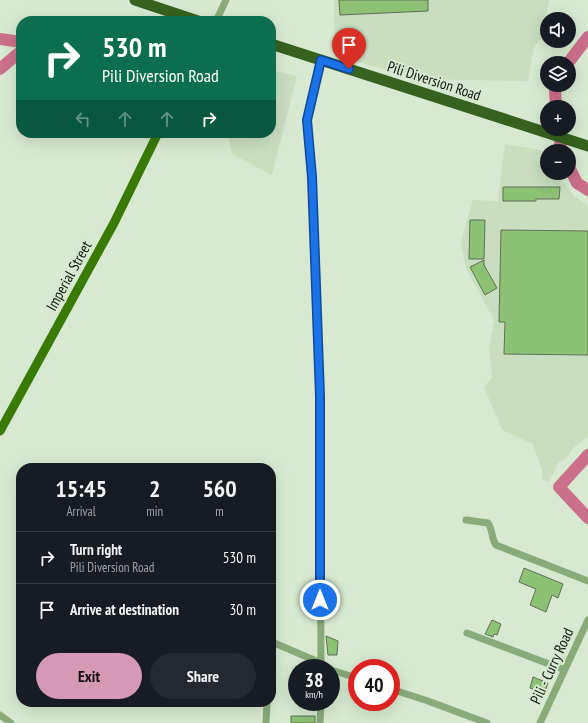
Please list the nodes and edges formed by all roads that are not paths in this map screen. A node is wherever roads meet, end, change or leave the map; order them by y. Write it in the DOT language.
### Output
graph roads {
  1 [pos="134,0"];
  2 [pos="226,0"];
  3 [pos="183,16"];
  4 [pos="218,16"];
  5 [pos="276,46"];
  6 [pos="321,60"];
  7 [pos="156,138"];
  8 [pos="588,146"];
  9 [pos="0,431"];
  10 [pos="466,520"];
  11 [pos="588,581"];
  12 [pos="588,620"];
  13 [pos="467,633"];
  14 [pos="276,644"];
  15 [pos="305,659"];
  16 [pos="321,659"];
  17 [pos="565,670"];
  18 [pos="400,692"];
  19 [pos="267,707"];
  20 [pos="320,711"];
  21 [pos="0,715"];
  22 [pos="11,723"];
  23 [pos="266,723"];
  24 [pos="320,723"];
  25 [pos="487,723"];
  26 [pos="540,723"];
  1 -- 3 [label="highway"];
  2 -- 4 [label="street"];
  5 -- 6 [label="highway, Pili Diversion Road"];
  6 -- 8 [label="highway, Pili Diversion Road"];
  6 -- 16 [label="street"];
  7 -- 9 [label="main road, Imperial Street"];
  10 -- 11 [label="street"];
  12 -- 17 [label="street, Pili - Curry Road"];
  13 -- 17 [label="street"];
  14 -- 15 [label="street"];
  17 -- 26 [label="street, Pili - Curry Road"];
  18 -- 25 [label="street"];
  19 -- 23 [label="street"];
  20 -- 24 [label="street"];
  21 -- 22 [label="street"];
}
